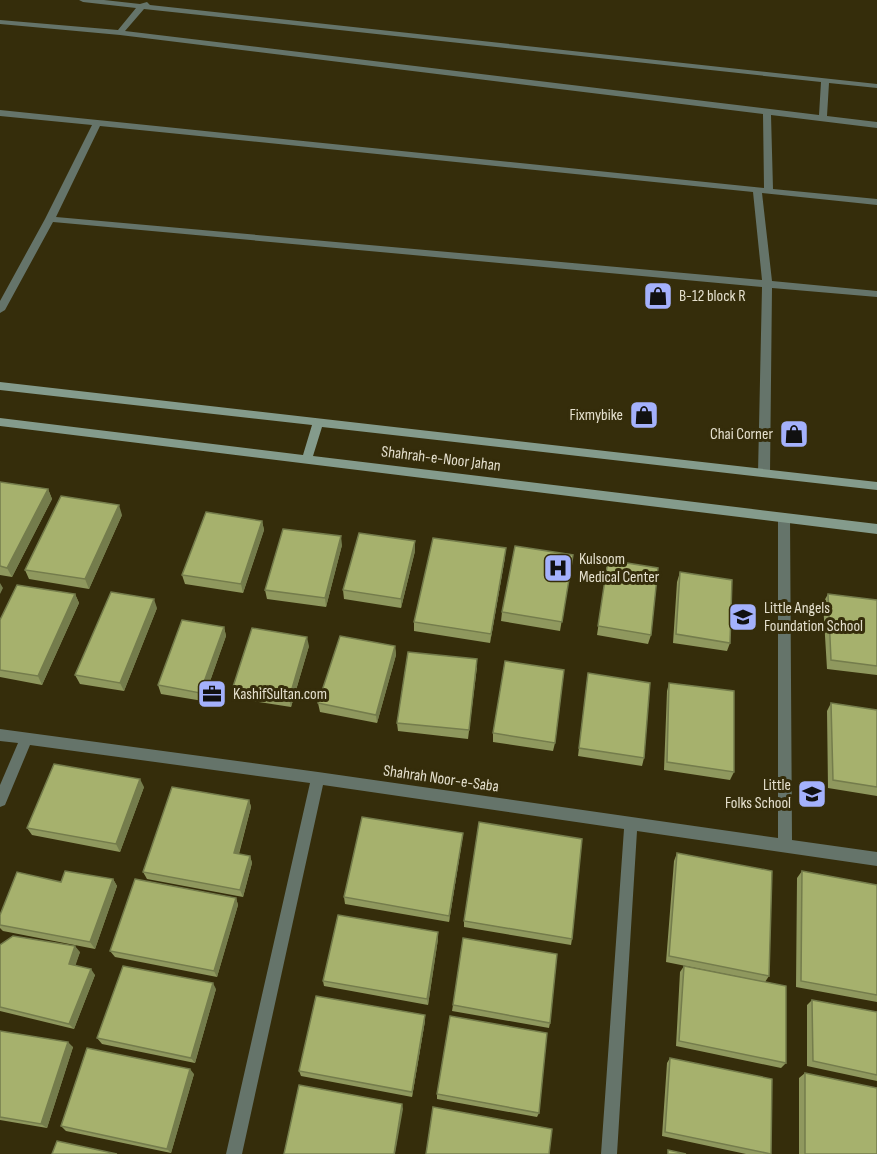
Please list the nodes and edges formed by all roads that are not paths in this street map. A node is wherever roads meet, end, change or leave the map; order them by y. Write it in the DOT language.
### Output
graph roads {
  1 [pos="83,0"];
  2 [pos="159,0"];
  3 [pos="141,6"];
  4 [pos="0,22"];
  5 [pos="120,33"];
  6 [pos="825,81"];
  7 [pos="877,86"];
  8 [pos="767,112"];
  9 [pos="0,113"];
  10 [pos="823,118"];
  11 [pos="98,122"];
  12 [pos="877,125"];
  13 [pos="763,191"];
  14 [pos="877,202"];
  15 [pos="50,219"];
  16 [pos="767,283"];
  17 [pos="877,294"];
  18 [pos="0,310"];
  19 [pos="0,386"];
  20 [pos="0,422"];
  21 [pos="318,422"];
  22 [pos="307,459"];
  23 [pos="764,473"];
  24 [pos="877,486"];
  25 [pos="784,517"];
  26 [pos="877,529"];
  27 [pos="0,735"];
  28 [pos="26,739"];
  29 [pos="318,778"];
  30 [pos="0,801"];
  31 [pos="631,823"];
  32 [pos="785,845"];
  33 [pos="877,858"];
  34 [pos="234,1154"];
  35 [pos="609,1154"];
  1 -- 3 [label="street"];
  2 -- 3 [label="street"];
  3 -- 5 [label="street"];
  3 -- 6 [label="street"];
  4 -- 5 [label="street"];
  5 -- 8 [label="street"];
  6 -- 7 [label="street"];
  6 -- 10 [label="street"];
  8 -- 10 [label="street"];
  8 -- 13 [label="street"];
  9 -- 11 [label="street"];
  10 -- 12 [label="street"];
  11 -- 13 [label="street"];
  11 -- 15 [label="street"];
  13 -- 14 [label="street"];
  13 -- 16 [label="street"];
  15 -- 16 [label="street"];
  15 -- 18 [label="street"];
  16 -- 17 [label="street"];
  16 -- 23 [label="street"];
  19 -- 21 [label="main road, Shahrah-e-Noor Jahan"];
  20 -- 22 [label="main road, Shahrah-e-Noor Jahan"];
  21 -- 22 [label="main road"];
  21 -- 23 [label="main road, Shahrah-e-Noor Jahan"];
  22 -- 25 [label="main road, Shahrah-e-Noor Jahan"];
  23 -- 24 [label="main road, Shahrah-e-Noor Jahan"];
  25 -- 26 [label="main road, Shahrah-e-Noor Jahan"];
  25 -- 32 [label="street"];
  27 -- 28 [label="street, Shahrah Noor-e-Saba"];
  28 -- 29 [label="street, Shahrah Noor-e-Saba"];
  28 -- 30 [label="street"];
  29 -- 31 [label="street, Shahrah Noor-e-Saba"];
  29 -- 34 [label="street"];
  31 -- 32 [label="street, Shahrah Noor-e-Saba"];
  31 -- 35 [label="street"];
  32 -- 33 [label="street, Shahrah Noor-e-Saba"];
}
